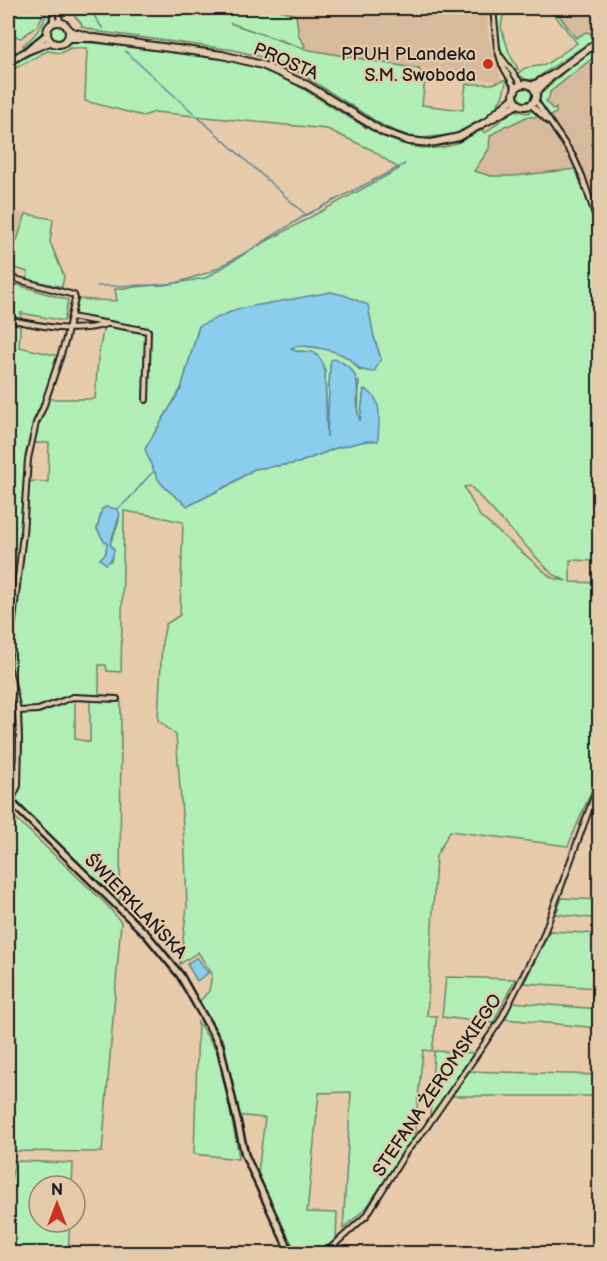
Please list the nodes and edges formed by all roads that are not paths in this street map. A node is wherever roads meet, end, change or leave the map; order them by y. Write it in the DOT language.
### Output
graph roads {
  1 [pos="55,8"];
  2 [pos="493,8"];
  3 [pos="57,23"];
  4 [pos="69,34"];
  5 [pos="49,38"];
  6 [pos="600,40"];
  7 [pos="499,54"];
  8 [pos="8,62"];
  9 [pos="522,85"];
  10 [pos="516,89"];
  11 [pos="534,89"];
  12 [pos="516,101"];
  13 [pos="533,103"];
  14 [pos="600,229"];
  15 [pos="8,277"];
  16 [pos="72,317"];
  17 [pos="8,319"];
  18 [pos="108,324"];
  19 [pos="69,329"];
  20 [pos="146,400"];
  21 [pos="117,699"];
  22 [pos="18,711"];
  23 [pos="600,780"];
  24 [pos="9,801"];
  25 [pos="291,1254"];
  26 [pos="324,1254"];
  1 -- 3 [label="street"];
  2 -- 7 [label="street"];
  3 -- 4 [label="main road"];
  3 -- 5 [label="main road"];
  4 -- 5 [label="main road"];
  4 -- 12 [label="main road, PROSTA"];
  5 -- 8 [label="main road"];
  6 -- 11 [label="main road"];
  7 -- 9 [label="street"];
  7 -- 10 [label="street"];
  9 -- 10 [label="main road"];
  9 -- 11 [label="main road"];
  10 -- 12 [label="main road"];
  11 -- 13 [label="main road"];
  12 -- 13 [label="main road"];
  13 -- 14 [label="street"];
  15 -- 16 [label="street"];
  16 -- 18 [label="street"];
  16 -- 19 [label="street"];
  17 -- 19 [label="street"];
  18 -- 19 [label="street"];
  18 -- 20 [label="street"];
  19 -- 22 [label="street"];
  21 -- 22 [label="street"];
  22 -- 24 [label="street"];
  23 -- 26 [label="street, STEFANA ŻEROMSKIEGO"];
  24 -- 25 [label="street, ŚWIERKLAŃSKA"];
}
